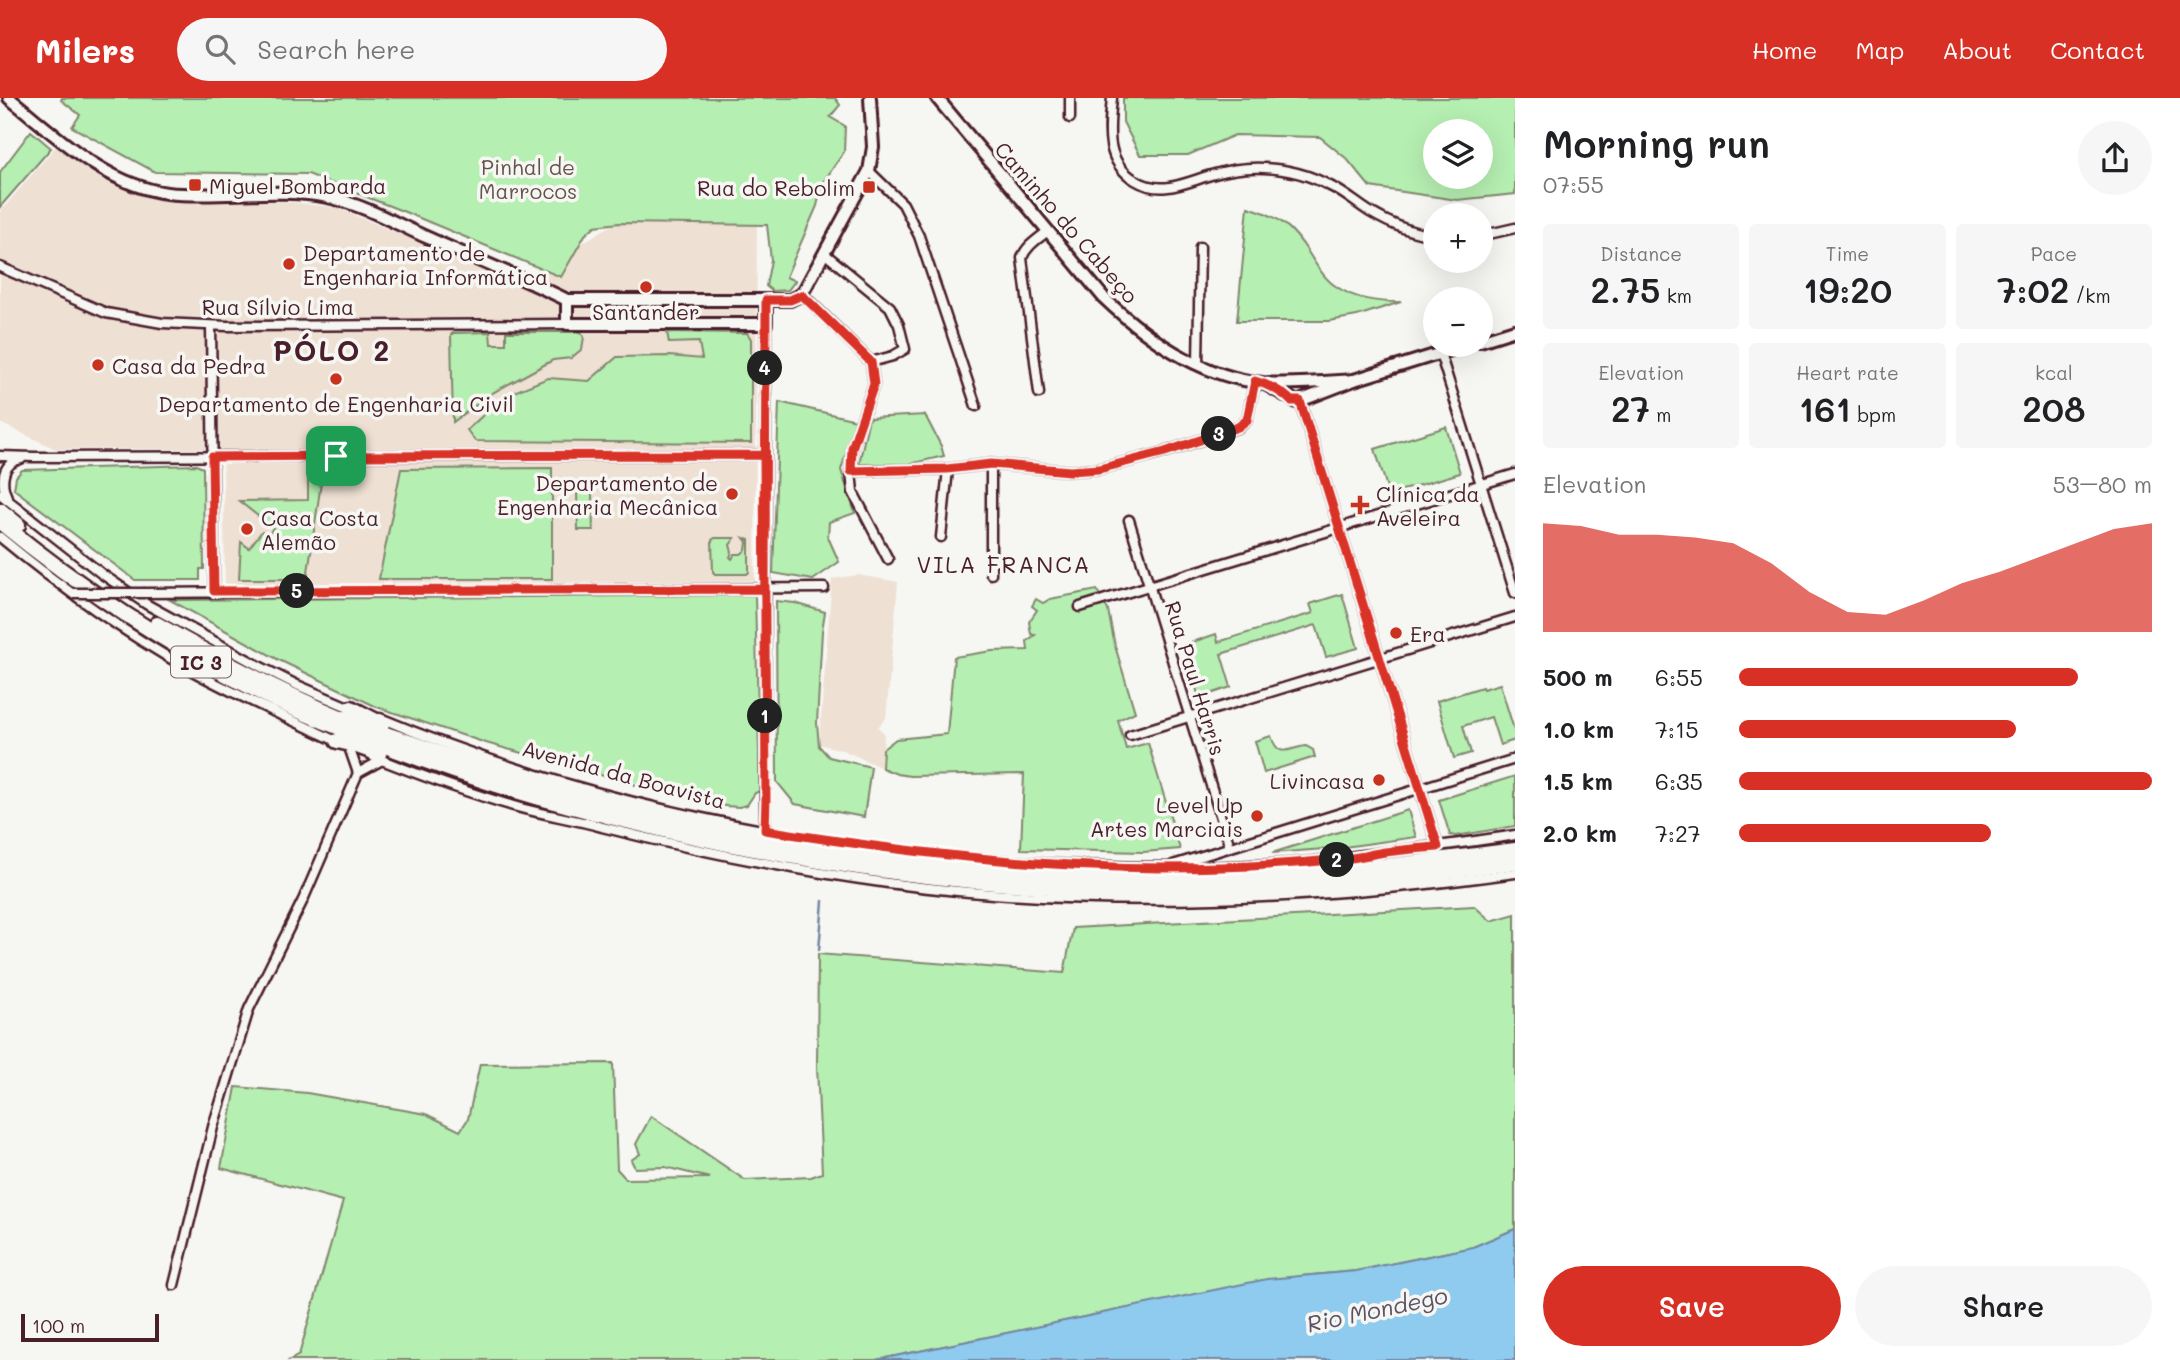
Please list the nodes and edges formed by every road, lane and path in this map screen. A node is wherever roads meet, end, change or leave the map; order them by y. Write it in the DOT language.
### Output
graph roads {
  1 [pos="9,98"];
  2 [pos="870,98"];
  3 [pos="937,98"];
  4 [pos="1070,98"];
  5 [pos="1112,98"];
  6 [pos="1070,118"];
  7 [pos="869,170"];
  8 [pos="1515,228"];
  9 [pos="1048,231"];
  10 [pos="1423,233"];
  11 [pos="1493,233"];
  12 [pos="1200,247"];
  13 [pos="824,253"];
  14 [pos="0,267"];
  15 [pos="802,295"];
  16 [pos="566,300"];
  17 [pos="766,300"];
  18 [pos="567,324"];
  19 [pos="766,324"];
  20 [pos="211,326"];
  21 [pos="1515,330"];
  22 [pos="1493,337"];
  23 [pos="1427,357"];
  24 [pos="1441,357"];
  25 [pos="871,362"];
  26 [pos="1198,364"];
  27 [pos="1354,380"];
  28 [pos="1258,382"];
  29 [pos="1296,384"];
  30 [pos="1040,393"];
  31 [pos="1287,396"];
  32 [pos="1301,400"];
  33 [pos="976,406"];
  34 [pos="764,455"];
  35 [pos="0,456"];
  36 [pos="34,457"];
  37 [pos="212,457"];
  38 [pos="991,464"];
  39 [pos="947,469"];
  40 [pos="851,471"];
  41 [pos="1515,474"];
  42 [pos="1481,484"];
  43 [pos="0,494"];
  44 [pos="4,505"];
  45 [pos="1129,520"];
  46 [pos="0,522"];
  47 [pos="1339,528"];
  48 [pos="0,537"];
  49 [pos="942,537"];
  50 [pos="888,559"];
  51 [pos="991,574"];
  52 [pos="1149,586"];
  53 [pos="824,588"];
  54 [pos="765,589"];
  55 [pos="214,591"];
  56 [pos="73,593"];
  57 [pos="1515,593"];
  58 [pos="1080,607"];
  59 [pos="1515,617"];
  60 [pos="1379,658"];
  61 [pos="351,708"];
  62 [pos="1190,717"];
  63 [pos="1130,735"];
  64 [pos="343,744"];
  65 [pos="427,756"];
  66 [pos="1515,759"];
  67 [pos="382,760"];
  68 [pos="358,774"];
  69 [pos="1420,789"];
  70 [pos="765,830"];
  71 [pos="1515,835"];
  72 [pos="1515,841"];
  73 [pos="1230,847"];
  74 [pos="1438,847"];
  75 [pos="1515,850"];
  76 [pos="1468,857"];
  77 [pos="1515,862"];
  78 [pos="1163,868"];
  79 [pos="1515,873"];
  80 [pos="174,1285"];
  1 -- 16 [label="street"];
  2 -- 7 [label="street"];
  3 -- 9 [label="street, Caminho do Cabeço"];
  4 -- 6 [label="street"];
  5 -- 10 [label="street"];
  7 -- 13 [label="street"];
  7 -- 33 [label="street"];
  8 -- 11 [label="street"];
  9 -- 26 [label="street, Caminho do Cabeço"];
  9 -- 30 [label="street"];
  12 -- 26 [label="street"];
  13 -- 15 [label="street"];
  13 -- 25 [label="street"];
  14 -- 20 [label="street, Rua Sílvio Lima"];
  15 -- 17 [label="street"];
  15 -- 25 [label="street"];
  16 -- 17 [label="street"];
  16 -- 18 [label="street"];
  17 -- 19 [label="street"];
  18 -- 19 [label="street, Rua Sílvio Lima"];
  18 -- 20 [label="street, Rua Sílvio Lima"];
  19 -- 34 [label="street"];
  20 -- 37 [label="street"];
  21 -- 22 [label="street"];
  23 -- 27 [label="street"];
  24 -- 42 [label="street"];
  25 -- 40 [label="street"];
  26 -- 28 [label="street, Caminho do Cabeço"];
  27 -- 29 [label="street, Caminho do Cabeço"];
  27 -- 32 [label="street"];
  28 -- 29 [label="street, Caminho do Cabeço"];
  28 -- 31 [label="street, Caminho do Cabeço"];
  28 -- 38 [label="street"];
  29 -- 31 [label="street"];
  29 -- 32 [label="street"];
  31 -- 32 [label="street"];
  32 -- 47 [label="street"];
  34 -- 37 [label="street"];
  34 -- 54 [label="street"];
  35 -- 36 [label="street"];
  36 -- 37 [label="street"];
  36 -- 44 [label="street"];
  37 -- 55 [label="street"];
  38 -- 39 [label="street"];
  38 -- 51 [label="street"];
  39 -- 40 [label="street"];
  39 -- 49 [label="street"];
  40 -- 50 [label="street"];
  41 -- 42 [label="street"];
  42 -- 47 [label="street"];
  42 -- 57 [label="street"];
  43 -- 44 [label="street, Avenida da Boavista"];
  44 -- 61 [label="street, Avenida da Boavista"];
  44 -- 65 [label="highway, Avenida da Boavista / IC 3"];
  45 -- 52 [label="street, Rua Paul Harris"];
  46 -- 65 [label="highway, Avenida da Boavista / IC 3"];
  47 -- 52 [label="street"];
  47 -- 60 [label="street"];
  48 -- 56 [label="street"];
  52 -- 58 [label="street"];
  52 -- 62 [label="street, Rua Paul Harris"];
  53 -- 54 [label="street"];
  54 -- 55 [label="street"];
  54 -- 70 [label="street"];
  55 -- 56 [label="street, bridge"];
  56 -- 64 [label="street"];
  59 -- 60 [label="street"];
  60 -- 62 [label="street"];
  60 -- 69 [label="street"];
  61 -- 65 [label="highway"];
  61 -- 70 [label="street, Avenida da Boavista"];
  62 -- 63 [label="street"];
  62 -- 73 [label="street, Rua Paul Harris"];
  64 -- 65 [label="highway"];
  64 -- 67 [label="street"];
  64 -- 68 [label="street"];
  65 -- 76 [label="highway, Avenida da Boavista / IC 3"];
  65 -- 77 [label="highway, Avenida da Boavista / IC 3"];
  66 -- 69 [label="street"];
  67 -- 68 [label="street"];
  67 -- 79 [label="street"];
  68 -- 80 [label="street"];
  69 -- 73 [label="street"];
  69 -- 74 [label="street"];
  70 -- 78 [label="street, Avenida da Boavista"];
  71 -- 74 [label="street, Avenida da Boavista"];
  72 -- 76 [label="highway"];
  73 -- 78 [label="street"];
  74 -- 78 [label="street, Avenida da Boavista"];
  75 -- 76 [label="highway, Avenida da Boavista / IC 3"];
}
